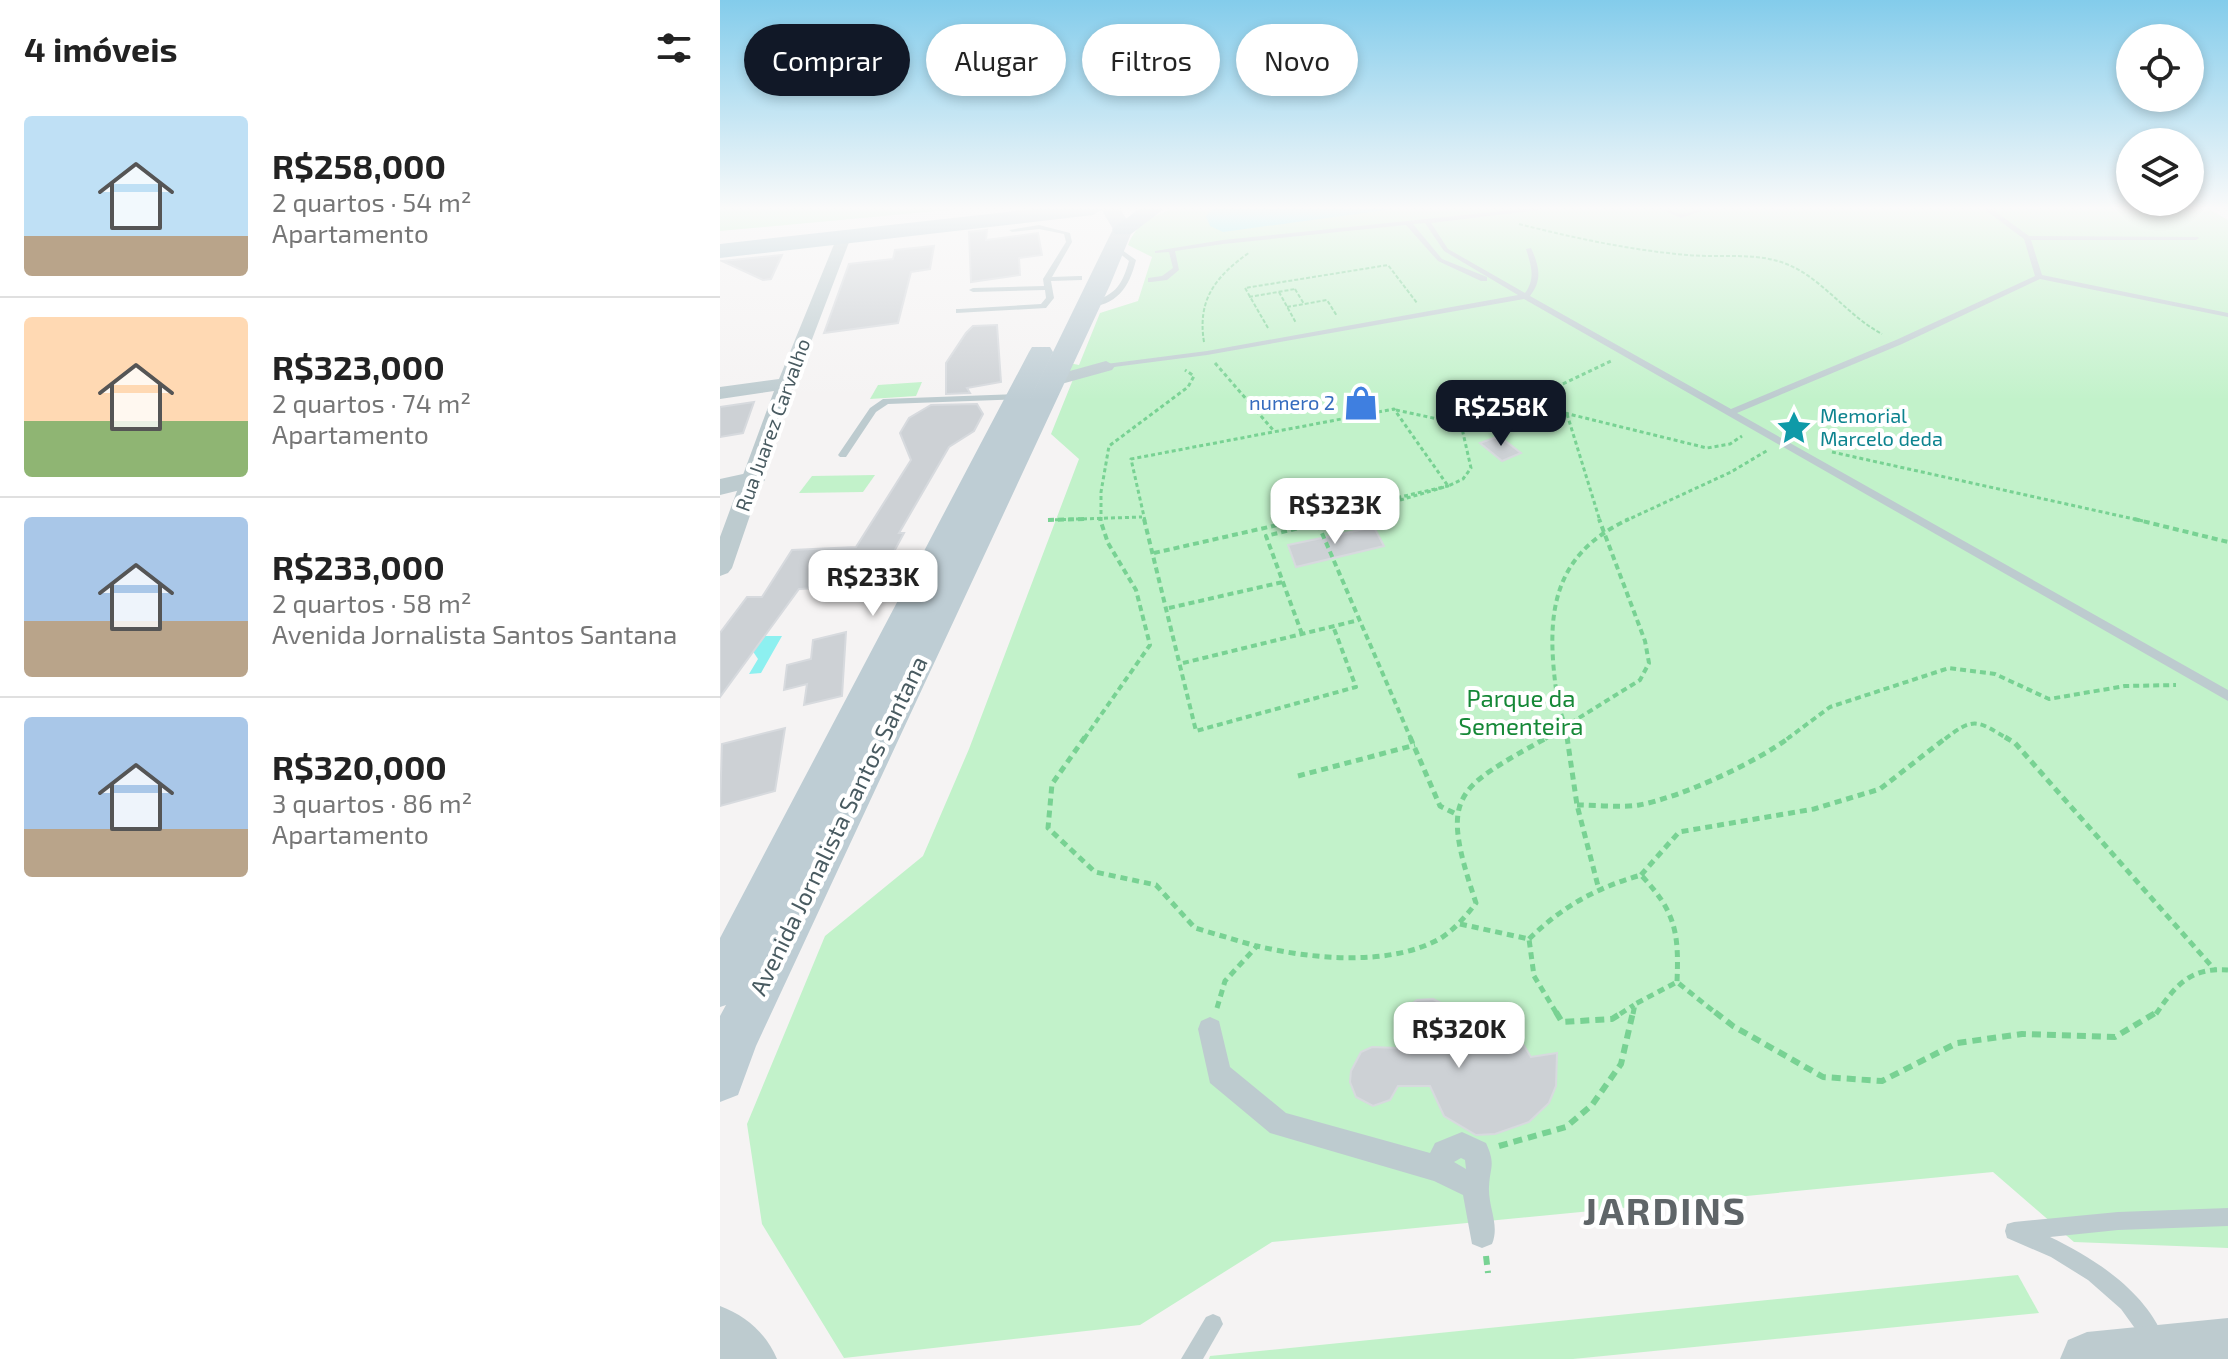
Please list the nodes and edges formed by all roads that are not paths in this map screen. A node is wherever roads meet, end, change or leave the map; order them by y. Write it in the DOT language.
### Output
graph roads {
  1 [pos="830,272"];
  2 [pos="1071,272"];
  3 [pos="1080,272"];
  4 [pos="1172,272"];
  5 [pos="1464,272"];
  6 [pos="1485,272"];
  7 [pos="1538,272"];
  8 [pos="2038,272"];
  9 [pos="2039,277"];
  10 [pos="1151,280"];
  11 [pos="1504,283"];
  12 [pos="1072,287"];
  13 [pos="973,290"];
  14 [pos="1526,296"];
  15 [pos="959,311"];
  16 [pos="2228,315"];
  17 [pos="1106,366"];
  18 [pos="1059,370"];
  19 [pos="786,384"];
  20 [pos="720,393"];
  21 [pos="1019,397"];
  22 [pos="1731,412"];
  23 [pos="843,455"];
  24 [pos="720,487"];
  25 [pos="739,493"];
  26 [pos="720,568"];
  27 [pos="2228,696"];
  28 [pos="720,985"];
  29 [pos="1210,1029"];
  30 [pos="720,1077"];
  31 [pos="1438,1169"];
  32 [pos="1475,1187"];
  33 [pos="2228,1217"];
  34 [pos="1482,1234"];
  35 [pos="1213,1324"];
  36 [pos="720,1332"];
  37 [pos="2228,1345"];
  38 [pos="2161,1352"];
  39 [pos="750,1359"];
  40 [pos="1191,1359"];
  41 [pos="2087,1359"];
  1 -- 19 [label="street, Rua Juarez Carvalho"];
  2 -- 12 [label="lane"];
  3 -- 12 [label="main road, Avenida Jornalista Santos Santana"];
  4 -- 10 [label="lane"];
  5 -- 11 [label="lane"];
  6 -- 11 [label="lane"];
  7 -- 14 [label="lane"];
  8 -- 9 [label="lane"];
  9 -- 16 [label="lane"];
  9 -- 22 [label="lane"];
  11 -- 14 [label="lane"];
  12 -- 13 [label="lane"];
  12 -- 15 [label="lane"];
  12 -- 18 [label="main road, Avenida Jornalista Santos Santana"];
  12 -- 21 [label="main road, Avenida Jornalista Santos Santana"];
  14 -- 17 [label="lane"];
  14 -- 22 [label="lane"];
  17 -- 18 [label="street"];
  18 -- 30 [label="main road, Avenida Jornalista Santos Santana"];
  19 -- 20 [label="street"];
  19 -- 25 [label="street, Rua Juarez Carvalho"];
  21 -- 23 [label="lane"];
  21 -- 28 [label="main road, Avenida Jornalista Santos Santana"];
  22 -- 27 [label="lane"];
  24 -- 25 [label="street"];
  25 -- 26 [label="street, Rua Juarez Carvalho"];
  29 -- 31 [label="street"];
  31 -- 32 [label="street"];
  31 -- 32 [label="street"];
  32 -- 34 [label="street"];
  33 -- 38 [label="lane"];
  35 -- 40 [label="lane"];
  36 -- 39 [label="street"];
  37 -- 38 [label="street"];
  38 -- 41 [label="street"];
}
